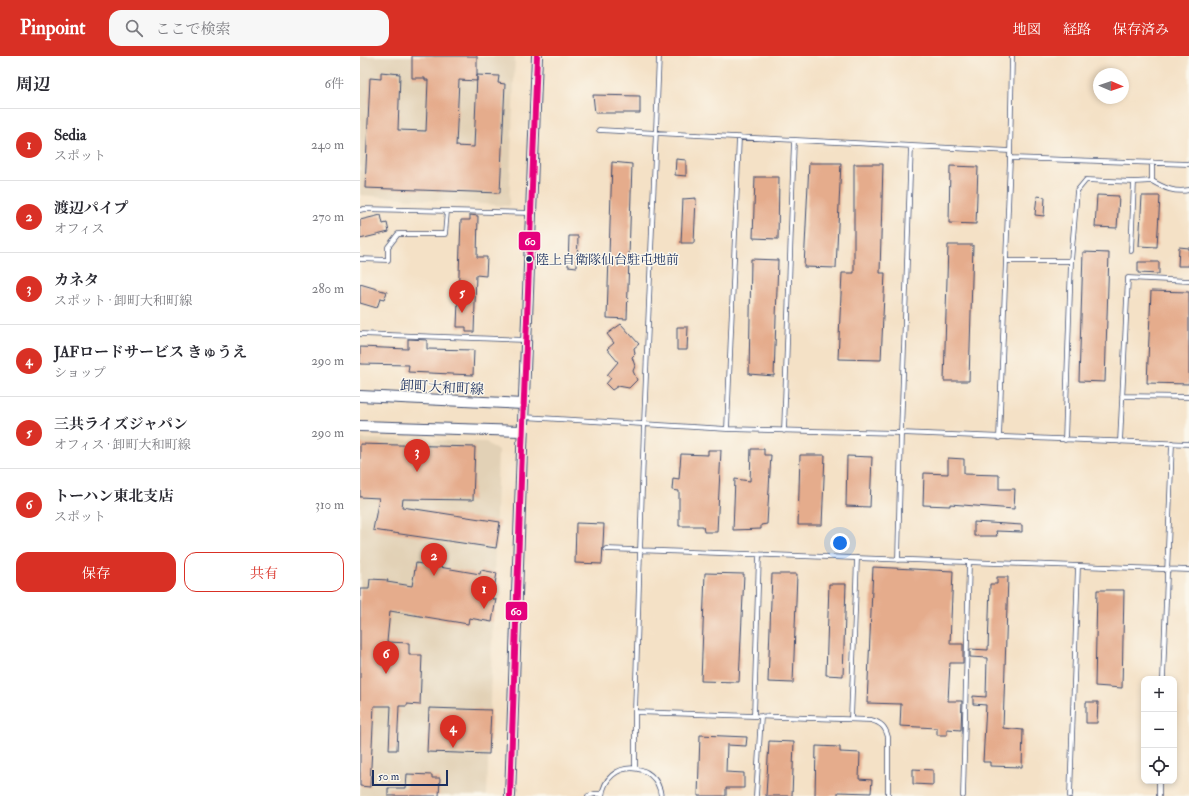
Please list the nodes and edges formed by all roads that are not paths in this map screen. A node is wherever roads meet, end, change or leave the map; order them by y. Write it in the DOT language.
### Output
graph roads {
  1 [pos="537,56"];
  2 [pos="659,56"];
  3 [pos="1012,56"];
  4 [pos="599,130"];
  5 [pos="656,133"];
  6 [pos="739,137"];
  7 [pos="794,140"];
  8 [pos="911,146"];
  9 [pos="1010,151"];
  10 [pos="1010,158"];
  11 [pos="1152,162"];
  12 [pos="1189,164"];
  13 [pos="1152,181"];
  14 [pos="1134,182"];
  15 [pos="1189,190"];
  16 [pos="360,210"];
  17 [pos="447,211"];
  18 [pos="531,213"];
  19 [pos="1131,252"];
  20 [pos="360,259"];
  21 [pos="1006,261"];
  22 [pos="1071,261"];
  23 [pos="1189,281"];
  24 [pos="360,334"];
  25 [pos="526,340"];
  26 [pos="360,396"];
  27 [pos="1122,396"];
  28 [pos="1189,397"];
  29 [pos="523,404"];
  30 [pos="523,417"];
  31 [pos="644,424"];
  32 [pos="360,426"];
  33 [pos="727,429"];
  34 [pos="784,430"];
  35 [pos="522,431"];
  36 [pos="901,433"];
  37 [pos="999,438"];
  38 [pos="1065,440"];
  39 [pos="1120,442"];
  40 [pos="1172,444"];
  41 [pos="1189,444"];
  42 [pos="606,549"];
  43 [pos="640,551"];
  44 [pos="759,555"];
  45 [pos="857,558"];
  46 [pos="898,560"];
  47 [pos="969,562"];
  48 [pos="1078,566"];
  49 [pos="1167,569"];
  50 [pos="1189,570"];
  51 [pos="1163,676"];
  52 [pos="635,712"];
  53 [pos="754,716"];
  54 [pos="761,716"];
  55 [pos="851,719"];
  56 [pos="635,768"];
  57 [pos="1159,784"];
  58 [pos="602,795"];
  59 [pos="510,796"];
  60 [pos="588,796"];
  61 [pos="661,796"];
  62 [pos="756,796"];
  63 [pos="888,796"];
  64 [pos="963,796"];
  65 [pos="1070,796"];
  66 [pos="1159,796"];
  1 -- 18 [label="street"];
  2 -- 5 [label="lane"];
  3 -- 9 [label="lane"];
  4 -- 5 [label="lane"];
  5 -- 6 [label="lane"];
  5 -- 31 [label="lane"];
  6 -- 7 [label="lane"];
  6 -- 33 [label="lane"];
  7 -- 8 [label="lane"];
  7 -- 34 [label="lane"];
  8 -- 9 [label="lane"];
  8 -- 36 [label="lane"];
  9 -- 10 [label="lane"];
  10 -- 11 [label="lane"];
  10 -- 21 [label="lane"];
  11 -- 12 [label="lane"];
  11 -- 13 [label="lane"];
  13 -- 14 [label="lane"];
  13 -- 15 [label="lane"];
  14 -- 19 [label="lane"];
  14 -- 22 [label="lane"];
  16 -- 17 [label="lane"];
  17 -- 18 [label="lane"];
  17 -- 20 [label="lane"];
  18 -- 25 [label="street"];
  21 -- 22 [label="lane"];
  21 -- 37 [label="lane"];
  22 -- 38 [label="lane"];
  23 -- 27 [label="lane"];
  24 -- 25 [label="lane"];
  25 -- 29 [label="street"];
  26 -- 29 [label="street, 卸町大和町線"];
  27 -- 28 [label="lane"];
  27 -- 39 [label="lane"];
  29 -- 30 [label="street"];
  30 -- 31 [label="lane"];
  30 -- 35 [label="street"];
  31 -- 33 [label="lane"];
  31 -- 43 [label="lane"];
  32 -- 35 [label="street"];
  33 -- 34 [label="lane"];
  34 -- 36 [label="lane"];
  35 -- 59 [label="street"];
  36 -- 37 [label="lane"];
  36 -- 46 [label="lane"];
  37 -- 38 [label="lane"];
  38 -- 39 [label="lane"];
  39 -- 40 [label="lane"];
  40 -- 41 [label="lane"];
  40 -- 49 [label="lane"];
  42 -- 43 [label="lane"];
  43 -- 44 [label="lane"];
  43 -- 52 [label="lane"];
  44 -- 45 [label="lane"];
  44 -- 53 [label="lane"];
  45 -- 46 [label="lane"];
  45 -- 55 [label="lane"];
  46 -- 47 [label="lane"];
  47 -- 48 [label="lane"];
  47 -- 64 [label="lane"];
  48 -- 49 [label="lane"];
  48 -- 65 [label="lane"];
  49 -- 50 [label="lane"];
  49 -- 51 [label="lane"];
  52 -- 53 [label="lane"];
  52 -- 56 [label="lane"];
  53 -- 54 [label="lane"];
  54 -- 55 [label="lane"];
  54 -- 62 [label="lane"];
  55 -- 63 [label="lane"];
  56 -- 58 [label="lane"];
  56 -- 61 [label="lane"];
  57 -- 66 [label="lane"];
  58 -- 60 [label="lane"];
}
